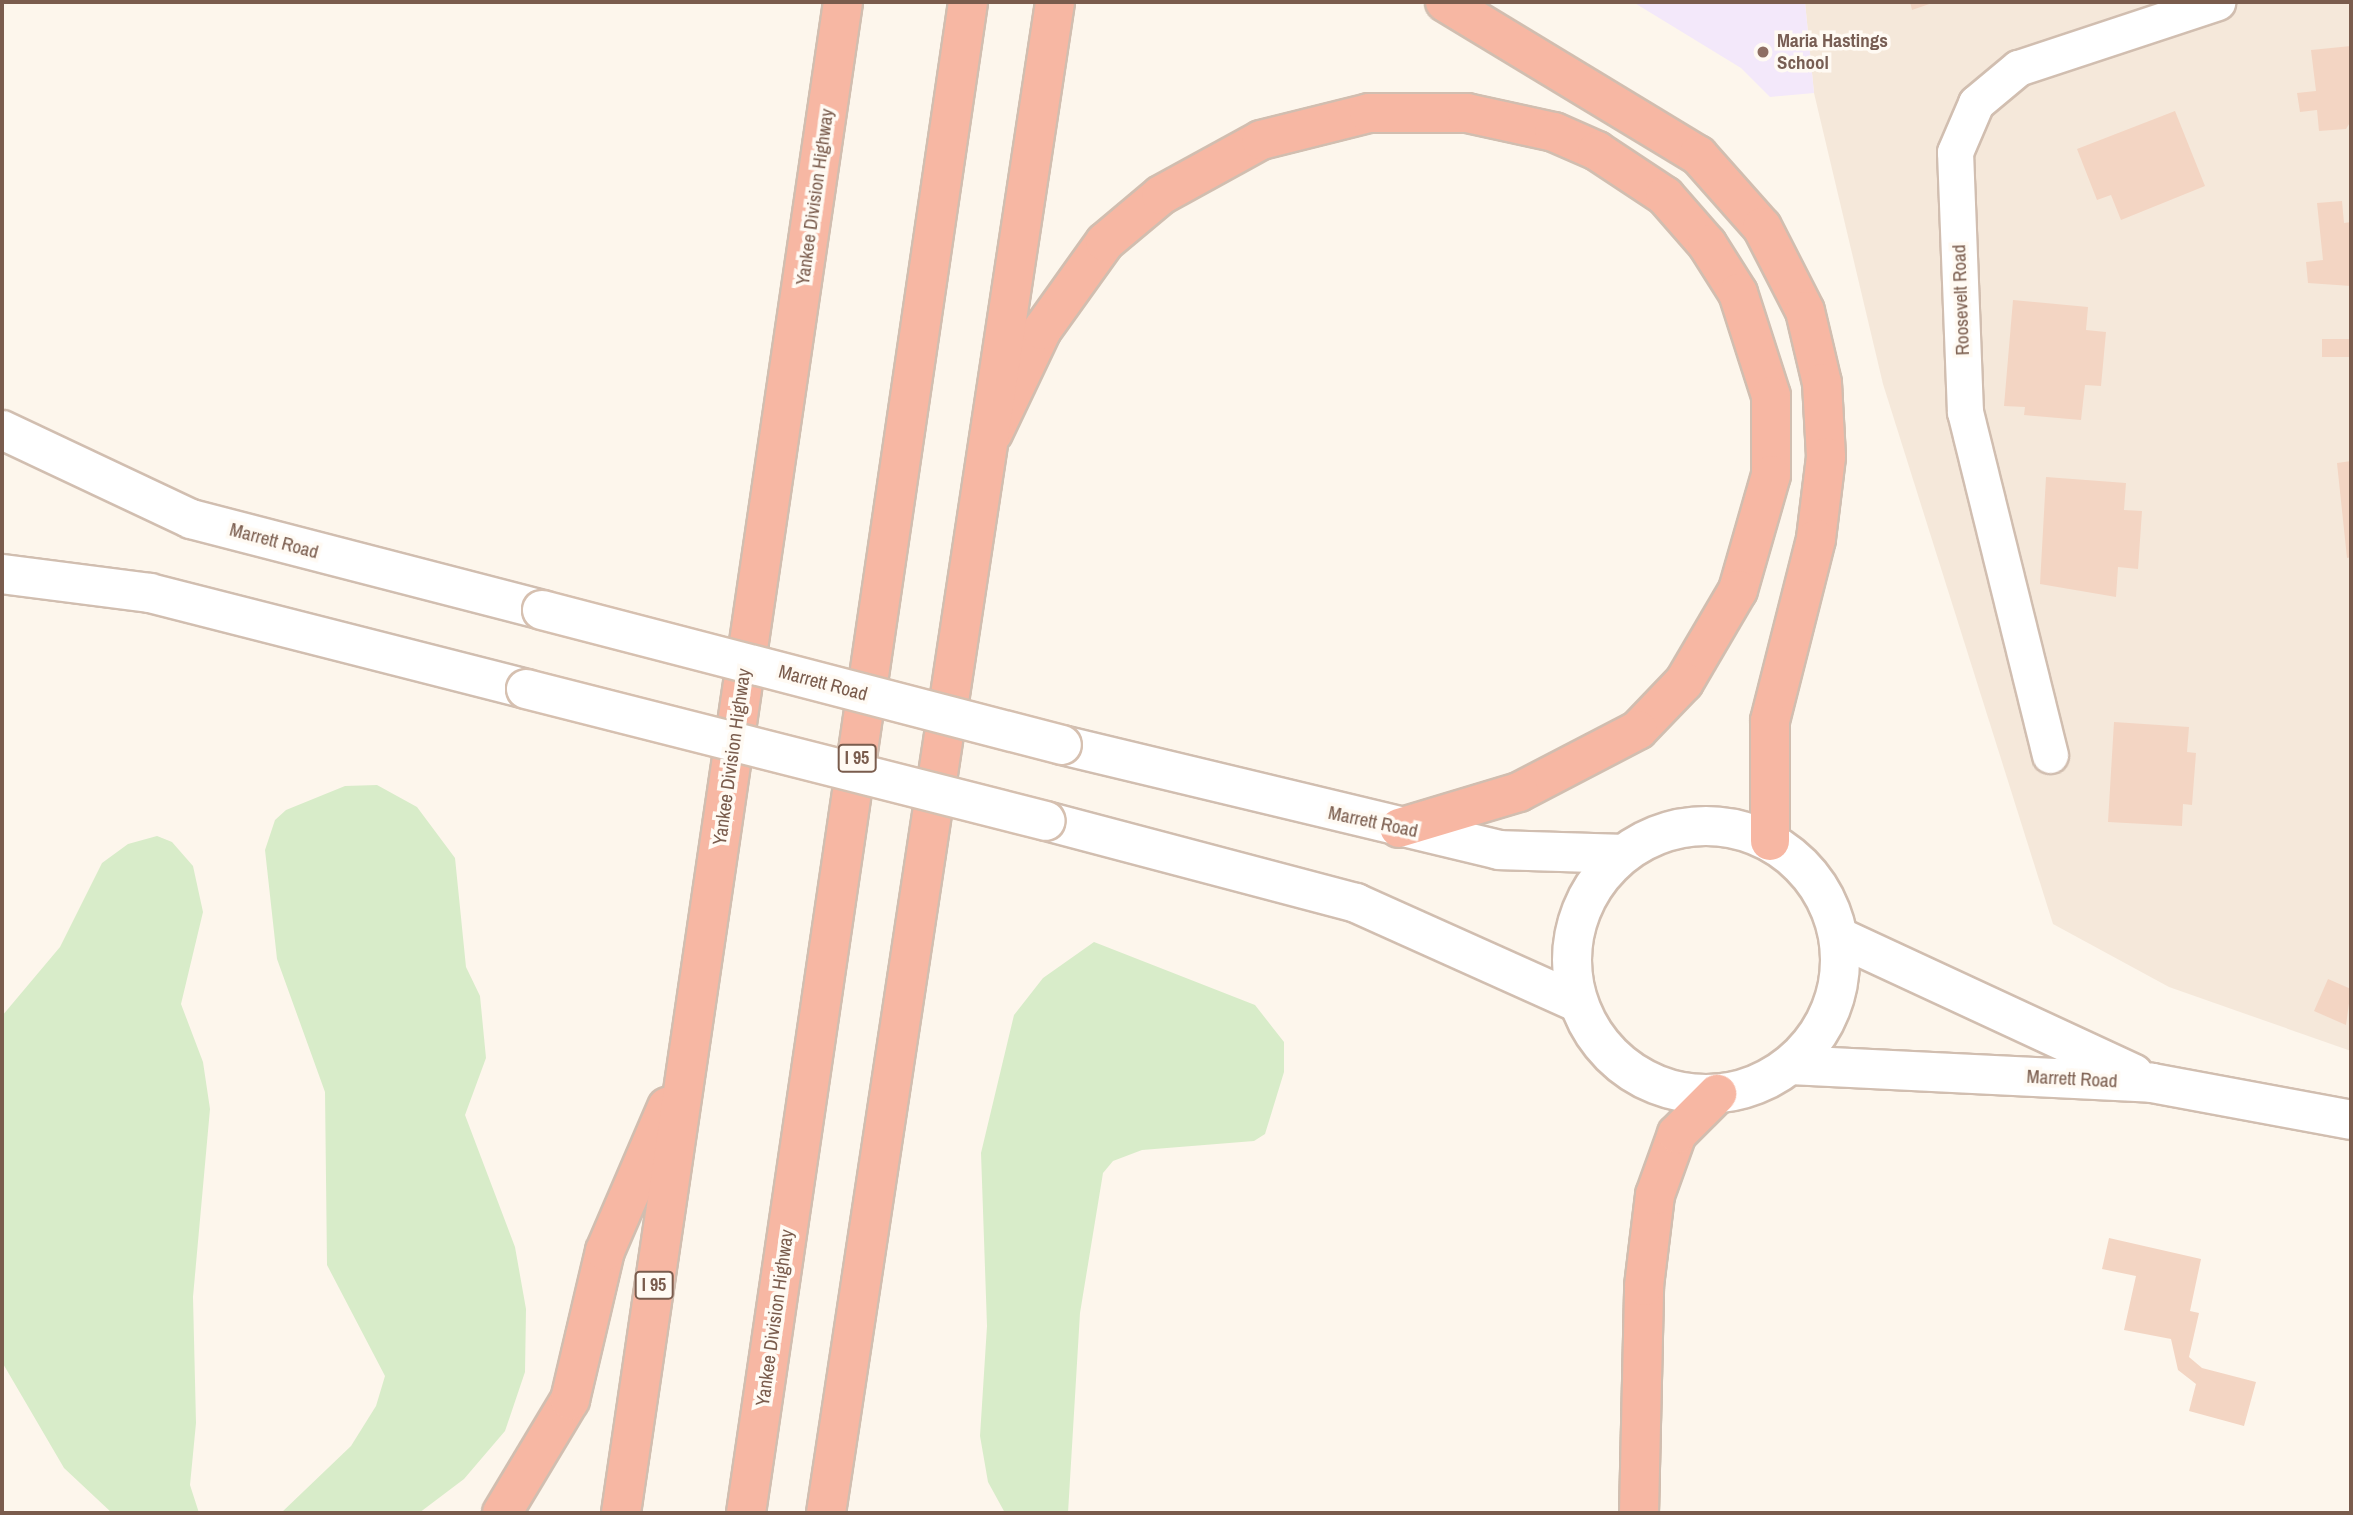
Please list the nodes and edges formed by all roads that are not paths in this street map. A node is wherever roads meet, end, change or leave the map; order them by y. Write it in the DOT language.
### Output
graph roads {
  1 [pos="844,2"];
  2 [pos="968,2"];
  3 [pos="1055,2"];
  4 [pos="1445,2"];
  5 [pos="2217,2"];
  6 [pos="2,430"];
  7 [pos="993,433"];
  8 [pos="2,574"];
  9 [pos="2050,755"];
  10 [pos="1399,828"];
  11 [pos="1770,841"];
  12 [pos="1623,855"];
  13 [pos="1839,937"];
  14 [pos="1578,1003"];
  15 [pos="688,1057"];
  16 [pos="1790,1065"];
  17 [pos="2152,1083"];
  18 [pos="1717,1094"];
  19 [pos="2351,1120"];
  20 [pos="502,1513"];
  21 [pos="621,1513"];
  22 [pos="746,1513"];
  23 [pos="827,1513"];
  24 [pos="1639,1513"];
  1 -- 15 [label="highway, Yankee Division Highway / I 95"];
  2 -- 22 [label="highway, Yankee Division Highway / I 95"];
  3 -- 7 [label="highway"];
  4 -- 11 [label="highway"];
  5 -- 9 [label="street, Roosevelt Road"];
  6 -- 10 [label="main road, Marrett Road, bridge"];
  7 -- 10 [label="highway"];
  7 -- 23 [label="highway"];
  8 -- 14 [label="main road, bridge"];
  10 -- 12 [label="main road, Marrett Road"];
  11 -- 12 [label="main road"];
  11 -- 13 [label="main road"];
  12 -- 14 [label="main road"];
  13 -- 16 [label="main road"];
  13 -- 17 [label="main road"];
  14 -- 18 [label="main road"];
  15 -- 20 [label="highway"];
  15 -- 21 [label="highway, Yankee Division Highway / I 95"];
  16 -- 17 [label="main road, Marrett Road"];
  16 -- 18 [label="main road"];
  17 -- 19 [label="main road, Marrett Road"];
  18 -- 24 [label="highway"];
}
